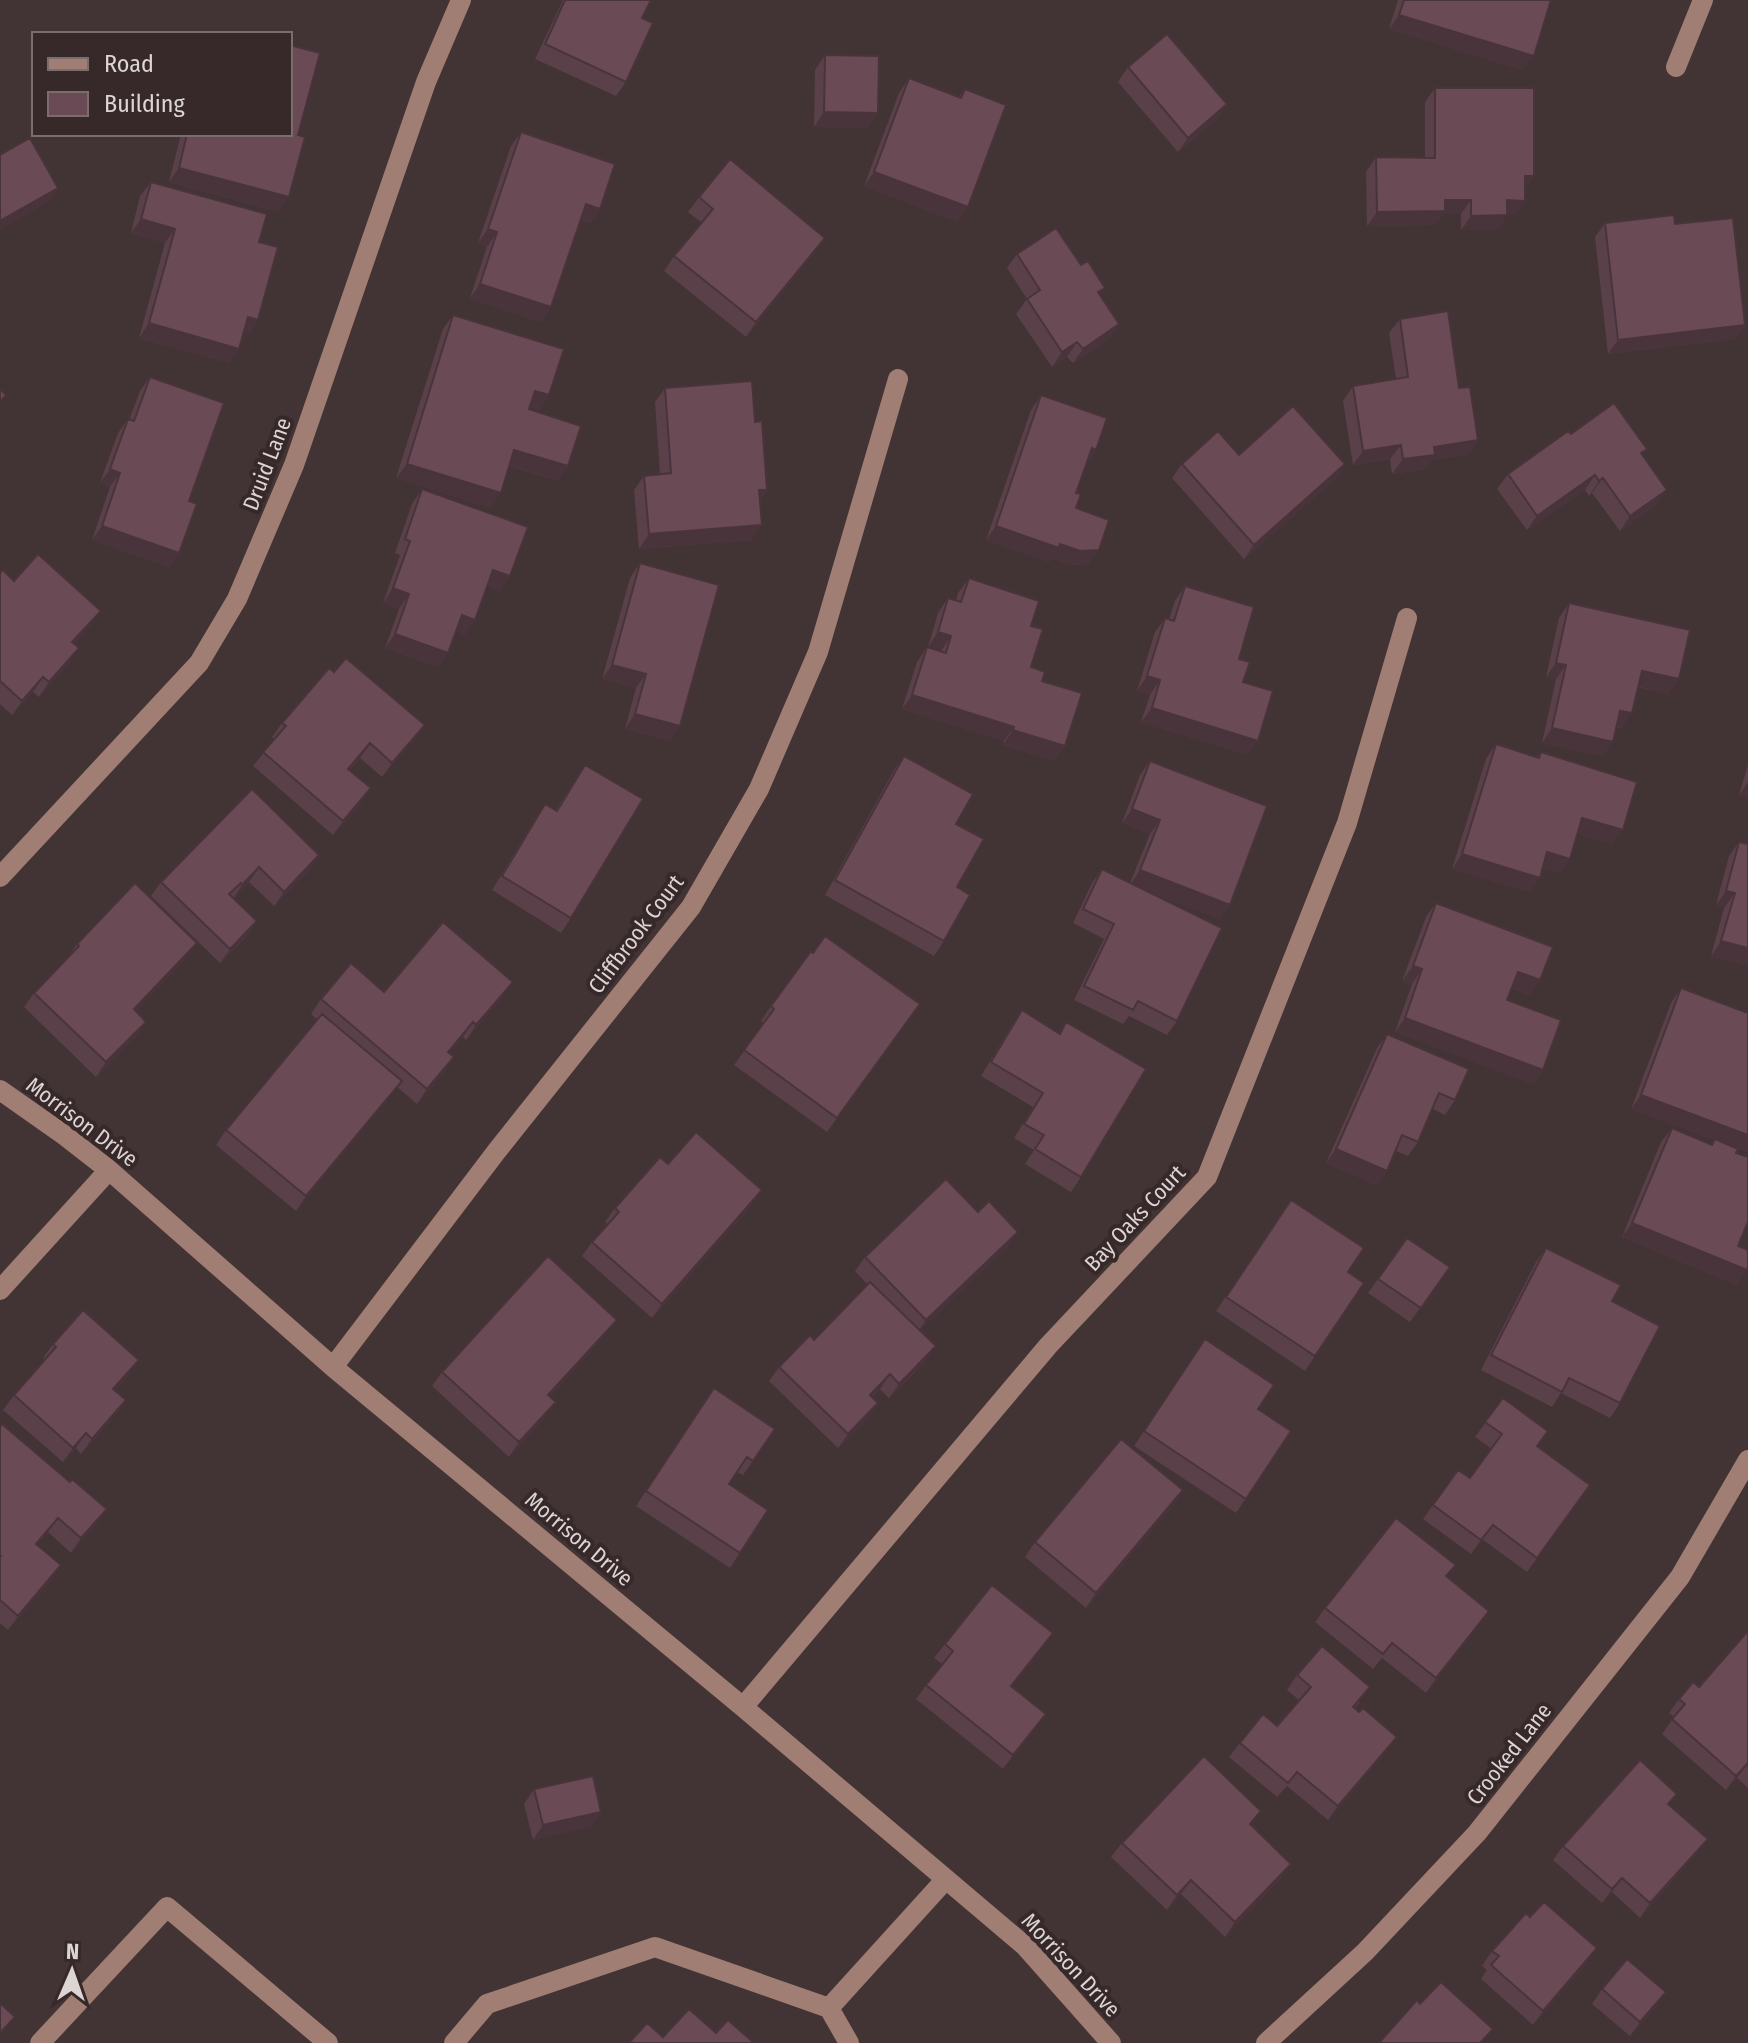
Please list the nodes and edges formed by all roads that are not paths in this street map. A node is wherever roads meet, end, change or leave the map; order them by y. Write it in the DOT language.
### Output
graph roads {
  1 [pos="461,0"];
  2 [pos="1703,0"];
  3 [pos="1676,67"];
  4 [pos="898,379"];
  5 [pos="1407,618"];
  6 [pos="0,877"];
  7 [pos="0,1090"];
  8 [pos="109,1170"];
  9 [pos="0,1290"];
  10 [pos="333,1367"];
  11 [pos="1748,1460"];
  12 [pos="743,1707"];
  13 [pos="946,1879"];
  14 [pos="829,2008"];
  15 [pos="40,2043"];
  16 [pos="328,2043"];
  17 [pos="454,2043"];
  18 [pos="849,2043"];
  19 [pos="1111,2043"];
  20 [pos="1266,2043"];
  1 -- 6 [label="street, Druid Lane"];
  2 -- 3 [label="street"];
  4 -- 10 [label="street, Cliffbrook Court"];
  5 -- 12 [label="street, Bay Oaks Court"];
  7 -- 8 [label="street, Morrison Drive"];
  8 -- 9 [label="street"];
  8 -- 10 [label="street, Morrison Drive"];
  10 -- 12 [label="street, Morrison Drive"];
  11 -- 20 [label="street, Crooked Lane"];
  12 -- 13 [label="street, Morrison Drive"];
  13 -- 14 [label="street"];
  13 -- 19 [label="street, Morrison Drive"];
  14 -- 17 [label="street"];
  14 -- 18 [label="street"];
  15 -- 16 [label="street"];
}
